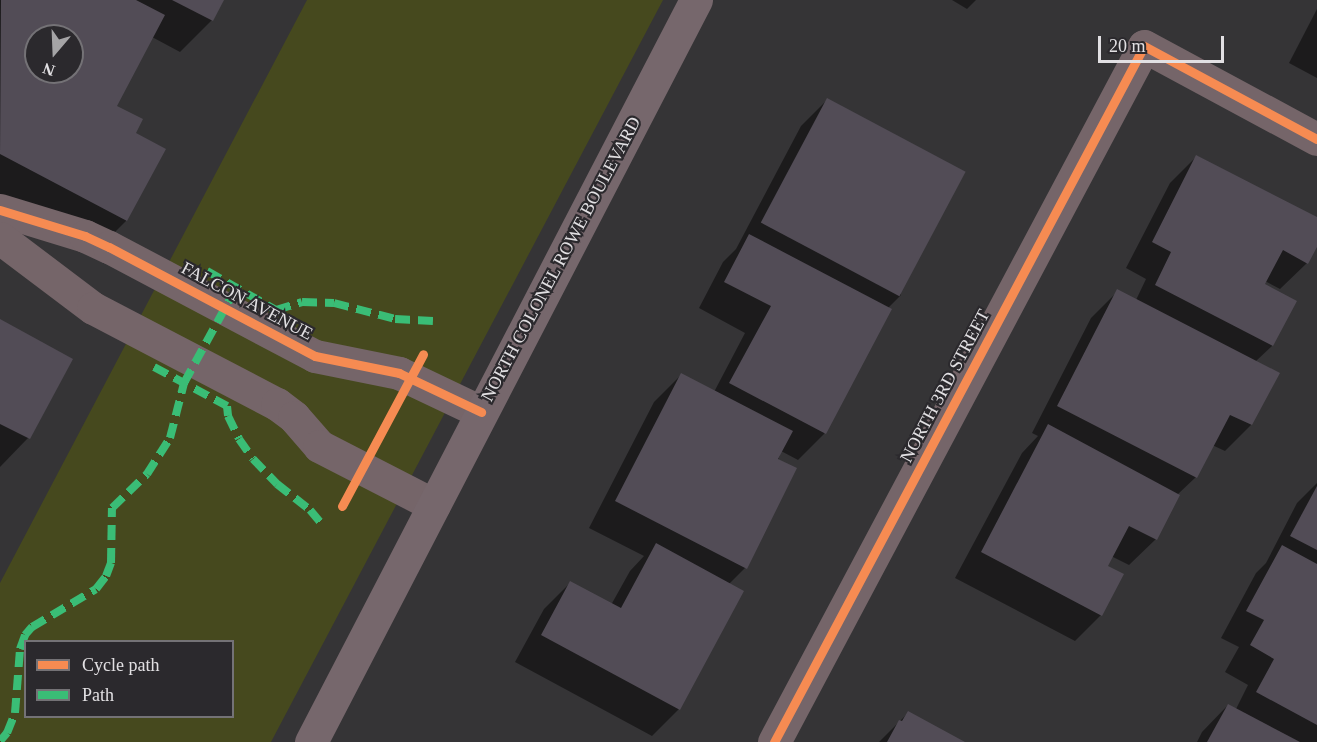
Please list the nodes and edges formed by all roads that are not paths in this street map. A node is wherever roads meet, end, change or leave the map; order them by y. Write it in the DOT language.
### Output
graph roads {
  1 [pos="696,0"];
  2 [pos="1317,139"];
  3 [pos="0,210"];
  4 [pos="0,238"];
  5 [pos="481,412"];
  6 [pos="434,505"];
  7 [pos="311,742"];
  8 [pos="774,742"];
  1 -- 5 [label="main road, NORTH COLONEL ROWE BOULEVARD"];
  2 -- 8 [label="street, NORTH 3RD STREET"];
  3 -- 5 [label="street, FALCON AVENUE"];
  4 -- 6 [label="street"];
  5 -- 6 [label="main road, NORTH COLONEL ROWE BOULEVARD"];
  6 -- 7 [label="main road, NORTH COLONEL ROWE BOULEVARD"];
}
